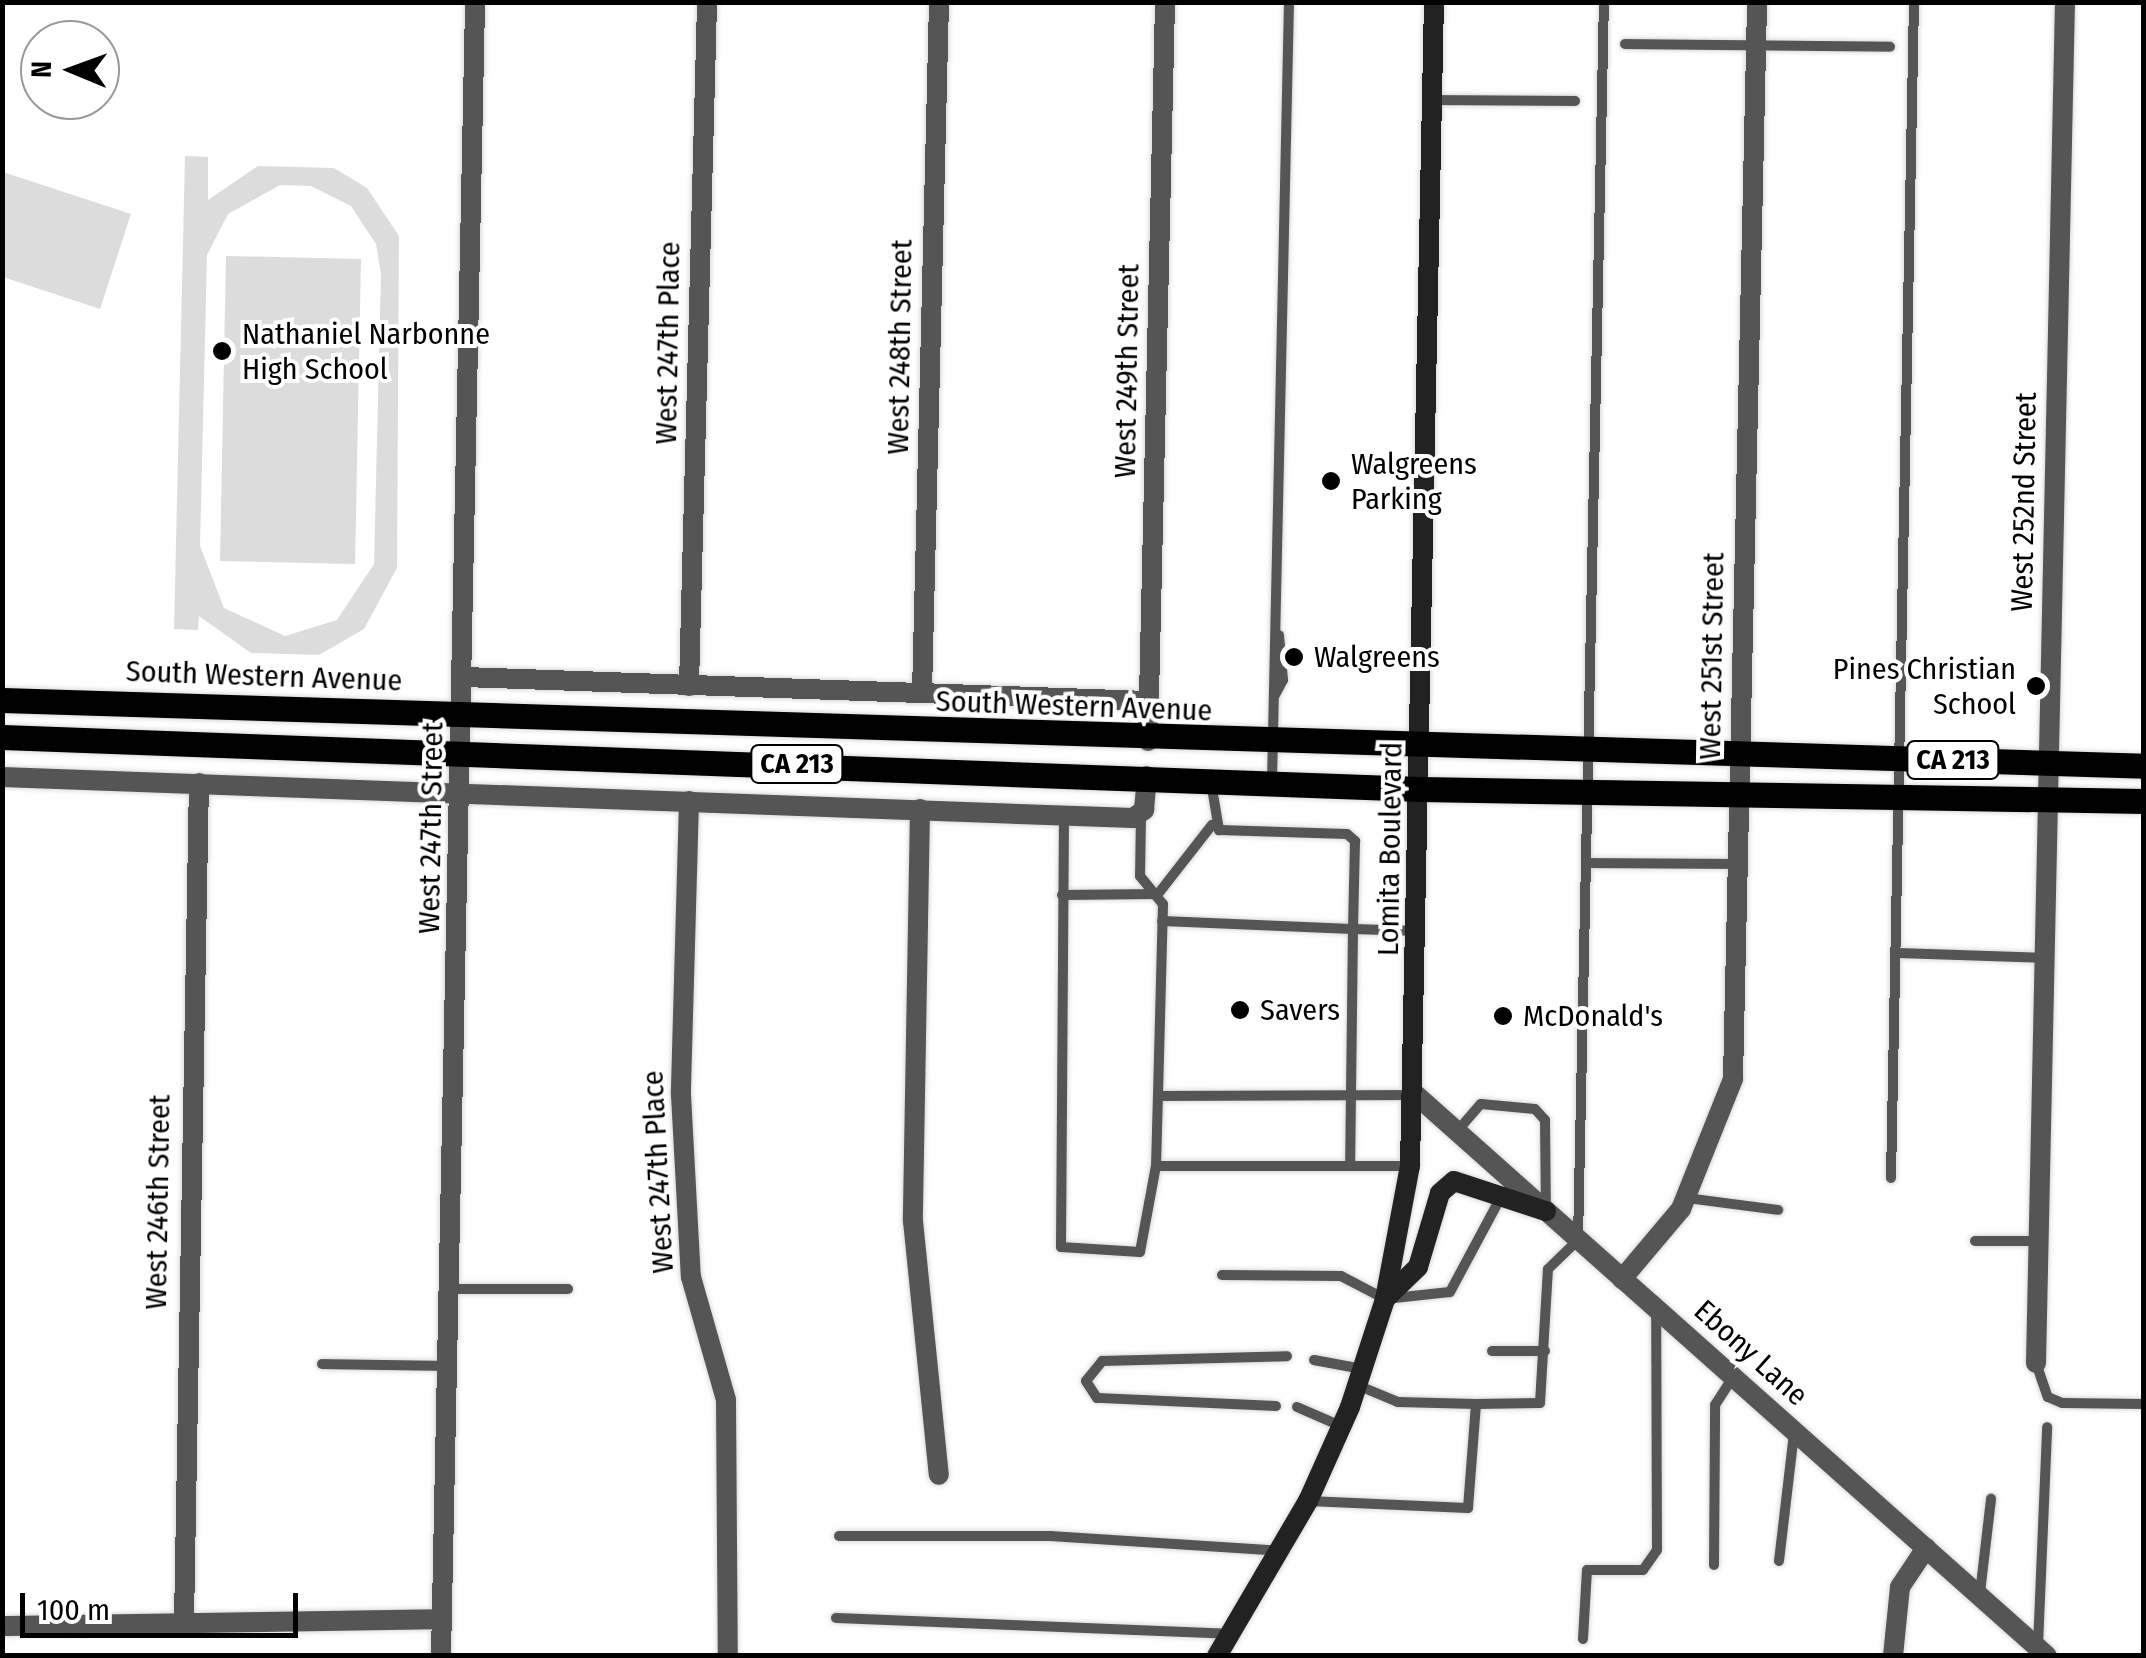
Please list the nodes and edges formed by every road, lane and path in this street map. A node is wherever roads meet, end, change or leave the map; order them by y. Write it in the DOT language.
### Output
graph roads {
  1 [pos="475,2"];
  2 [pos="707,2"];
  3 [pos="939,2"];
  4 [pos="1165,2"];
  5 [pos="1289,2"];
  6 [pos="1434,2"];
  7 [pos="1604,2"];
  8 [pos="1757,2"];
  9 [pos="1914,2"];
  10 [pos="2066,2"];
  11 [pos="1625,44"];
  12 [pos="1756,45"];
  13 [pos="1890,47"];
  14 [pos="1432,100"];
  15 [pos="1576,101"];
  16 [pos="464,677"];
  17 [pos="689,686"];
  18 [pos="922,693"];
  19 [pos="2,700"];
  20 [pos="1149,700"];
  21 [pos="463,715"];
  22 [pos="2,737"];
  23 [pos="1148,741"];
  24 [pos="1272,744"];
  25 [pos="1420,748"];
  26 [pos="462,752"];
  27 [pos="1588,752"];
  28 [pos="1740,756"];
  29 [pos="1899,759"];
  30 [pos="2048,762"];
  31 [pos="2144,766"];
  32 [pos="1147,776"];
  33 [pos="2,777"];
  34 [pos="1210,779"];
  35 [pos="1272,781"];
  36 [pos="198,783"];
  37 [pos="1420,789"];
  38 [pos="1588,790"];
  39 [pos="1739,792"];
  40 [pos="461,793"];
  41 [pos="1898,796"];
  42 [pos="2047,799"];
  43 [pos="689,800"];
  44 [pos="2144,801"];
  45 [pos="920,810"];
  46 [pos="1142,814"];
  47 [pos="1064,816"];
  48 [pos="1212,825"];
  49 [pos="1586,863"];
  50 [pos="1738,864"];
  51 [pos="1158,894"];
  52 [pos="1062,895"];
  53 [pos="1162,921"];
  54 [pos="1353,929"];
  55 [pos="1418,931"];
  56 [pos="1896,953"];
  57 [pos="2044,958"];
  58 [pos="1351,1095"];
  59 [pos="1158,1096"];
  60 [pos="1416,1096"];
  61 [pos="1460,1129"];
  62 [pos="1156,1166"];
  63 [pos="1350,1166"];
  64 [pos="1410,1166"];
  65 [pos="1891,1178"];
  66 [pos="1502,1194"];
  67 [pos="1687,1198"];
  68 [pos="1778,1210"];
  69 [pos="1546,1212"];
  70 [pos="1578,1240"];
  71 [pos="2038,1241"];
  72 [pos="1975,1242"];
  73 [pos="1222,1274"];
  74 [pos="1622,1279"];
  75 [pos="452,1289"];
  76 [pos="568,1289"];
  77 [pos="1386,1299"];
  78 [pos="1656,1309"];
  79 [pos="1545,1351"];
  80 [pos="1492,1352"];
  81 [pos="1287,1356"];
  82 [pos="1314,1360"];
  83 [pos="322,1364"];
  84 [pos="2036,1364"];
  85 [pos="449,1366"];
  86 [pos="1359,1377"];
  87 [pos="1733,1378"];
  88 [pos="1476,1404"];
  89 [pos="2144,1404"];
  90 [pos="1276,1406"];
  91 [pos="1297,1407"];
  92 [pos="1342,1426"];
  93 [pos="2047,1427"];
  94 [pos="1794,1432"];
  95 [pos="939,1475"];
  96 [pos="1991,1499"];
  97 [pos="1308,1502"];
  98 [pos="839,1536"];
  99 [pos="1926,1548"];
  100 [pos="1281,1551"];
  101 [pos="1779,1561"];
  102 [pos="1714,1564"];
  103 [pos="1980,1594"];
  104 [pos="836,1618"];
  105 [pos="442,1619"];
  106 [pos="184,1622"];
  107 [pos="2,1626"];
  108 [pos="1231,1635"];
  109 [pos="1583,1639"];
  110 [pos="2043,1651"];
  111 [pos="441,1656"];
  112 [pos="728,1656"];
  113 [pos="1217,1656"];
  114 [pos="1893,1656"];
  1 -- 16 [label="street, West 247th Street"];
  2 -- 17 [label="street, West 247th Place"];
  3 -- 18 [label="street, West 248th Street"];
  4 -- 20 [label="street, West 249th Street"];
  5 -- 24 [label="lane"];
  6 -- 14 [label="main road, Lomita Boulevard"];
  7 -- 27 [label="lane"];
  8 -- 12 [label="street, West 251st Street"];
  9 -- 29 [label="lane"];
  10 -- 30 [label="street, West 252nd Street"];
  11 -- 12 [label="lane"];
  12 -- 13 [label="lane"];
  12 -- 28 [label="street, West 251st Street"];
  14 -- 15 [label="lane"];
  14 -- 25 [label="main road, Lomita Boulevard"];
  16 -- 17 [label="street, South Western Avenue"];
  16 -- 21 [label="street, West 247th Street"];
  17 -- 18 [label="street, South Western Avenue"];
  18 -- 20 [label="street, South Western Avenue"];
  19 -- 21 [label="main road, South Western Avenue / CA 213"];
  20 -- 23 [label="street, West 249th Street"];
  21 -- 23 [label="main road, South Western Avenue / CA 213"];
  21 -- 26 [label="street, West 247th Street"];
  22 -- 26 [label="main road, CA 213"];
  23 -- 24 [label="main road, South Western Avenue / CA 213"];
  24 -- 25 [label="main road, South Western Avenue / CA 213"];
  24 -- 35 [label="lane"];
  25 -- 27 [label="main road, South Western Avenue / CA 213"];
  25 -- 37 [label="main road, Lomita Boulevard"];
  26 -- 32 [label="main road, CA 213"];
  26 -- 40 [label="street, West 247th Street"];
  27 -- 28 [label="main road, South Western Avenue / CA 213"];
  27 -- 38 [label="lane"];
  28 -- 29 [label="main road, South Western Avenue / CA 213"];
  28 -- 39 [label="street, West 251st Street"];
  29 -- 30 [label="main road, South Western Avenue / CA 213"];
  29 -- 41 [label="lane"];
  30 -- 31 [label="main road, South Western Avenue / CA 213"];
  30 -- 42 [label="street, West 252nd Street"];
  32 -- 34 [label="main road, CA 213"];
  32 -- 46 [label="street"];
  33 -- 36 [label="street"];
  34 -- 35 [label="main road, CA 213"];
  34 -- 48 [label="lane"];
  35 -- 37 [label="main road, CA 213"];
  36 -- 40 [label="street"];
  36 -- 106 [label="street, West 246th Street"];
  37 -- 38 [label="main road, CA 213"];
  37 -- 55 [label="main road, Lomita Boulevard"];
  38 -- 39 [label="main road, CA 213"];
  38 -- 49 [label="lane"];
  39 -- 41 [label="main road, CA 213"];
  39 -- 50 [label="street, West 251st Street"];
  40 -- 43 [label="street"];
  40 -- 75 [label="street, West 247th Street"];
  41 -- 42 [label="main road, CA 213"];
  41 -- 56 [label="lane"];
  42 -- 44 [label="main road, CA 213"];
  42 -- 57 [label="street, West 252nd Street"];
  43 -- 45 [label="street"];
  43 -- 112 [label="street, West 247th Place"];
  45 -- 47 [label="street"];
  45 -- 95 [label="street"];
  46 -- 47 [label="street"];
  46 -- 51 [label="lane"];
  47 -- 52 [label="lane"];
  48 -- 51 [label="lane"];
  48 -- 54 [label="lane"];
  49 -- 50 [label="lane"];
  49 -- 70 [label="lane"];
  50 -- 67 [label="street, West 251st Street"];
  51 -- 52 [label="lane"];
  51 -- 53 [label="lane"];
  52 -- 62 [label="lane"];
  53 -- 54 [label="lane"];
  53 -- 59 [label="lane"];
  54 -- 55 [label="lane"];
  54 -- 58 [label="lane"];
  55 -- 60 [label="main road, Lomita Boulevard"];
  56 -- 57 [label="lane"];
  56 -- 65 [label="lane"];
  57 -- 71 [label="street, West 252nd Street"];
  58 -- 59 [label="lane"];
  58 -- 60 [label="lane"];
  58 -- 63 [label="lane"];
  59 -- 62 [label="lane"];
  60 -- 61 [label="street, Ebony Lane"];
  60 -- 64 [label="main road, Lomita Boulevard"];
  61 -- 69 [label="street, Ebony Lane"];
  61 -- 69 [label="lane"];
  62 -- 63 [label="lane"];
  63 -- 64 [label="lane"];
  64 -- 77 [label="main road, Lomita Boulevard"];
  66 -- 69 [label="main road"];
  66 -- 77 [label="lane"];
  66 -- 77 [label="main road"];
  67 -- 68 [label="lane"];
  67 -- 74 [label="street, West 251st Street"];
  69 -- 70 [label="street, Ebony Lane"];
  70 -- 74 [label="street, Ebony Lane"];
  70 -- 79 [label="lane"];
  71 -- 72 [label="lane"];
  71 -- 84 [label="street, West 252nd Street"];
  73 -- 77 [label="lane"];
  74 -- 78 [label="street, Ebony Lane"];
  75 -- 76 [label="lane"];
  75 -- 85 [label="street, West 247th Street"];
  77 -- 86 [label="main road, Lomita Boulevard"];
  78 -- 87 [label="street, Ebony Lane"];
  78 -- 109 [label="lane"];
  79 -- 80 [label="lane"];
  79 -- 88 [label="lane"];
  81 -- 90 [label="lane"];
  82 -- 86 [label="lane"];
  83 -- 85 [label="lane"];
  84 -- 89 [label="lane"];
  85 -- 105 [label="street, West 247th Street"];
  86 -- 88 [label="lane"];
  86 -- 92 [label="main road, Lomita Boulevard"];
  87 -- 94 [label="street, Ebony Lane"];
  87 -- 102 [label="lane"];
  88 -- 97 [label="lane"];
  91 -- 92 [label="lane"];
  92 -- 97 [label="main road, Lomita Boulevard"];
  93 -- 110 [label="lane"];
  94 -- 99 [label="street, Ebony Lane"];
  94 -- 101 [label="lane"];
  96 -- 103 [label="lane"];
  97 -- 100 [label="main road, Lomita Boulevard"];
  98 -- 100 [label="lane"];
  99 -- 103 [label="street, Ebony Lane"];
  99 -- 114 [label="street"];
  100 -- 108 [label="main road, Lomita Boulevard"];
  103 -- 110 [label="street, Ebony Lane"];
  104 -- 108 [label="lane"];
  105 -- 106 [label="street"];
  105 -- 111 [label="street, West 247th Street"];
  106 -- 107 [label="street"];
  108 -- 113 [label="main road, Lomita Boulevard"];
}
